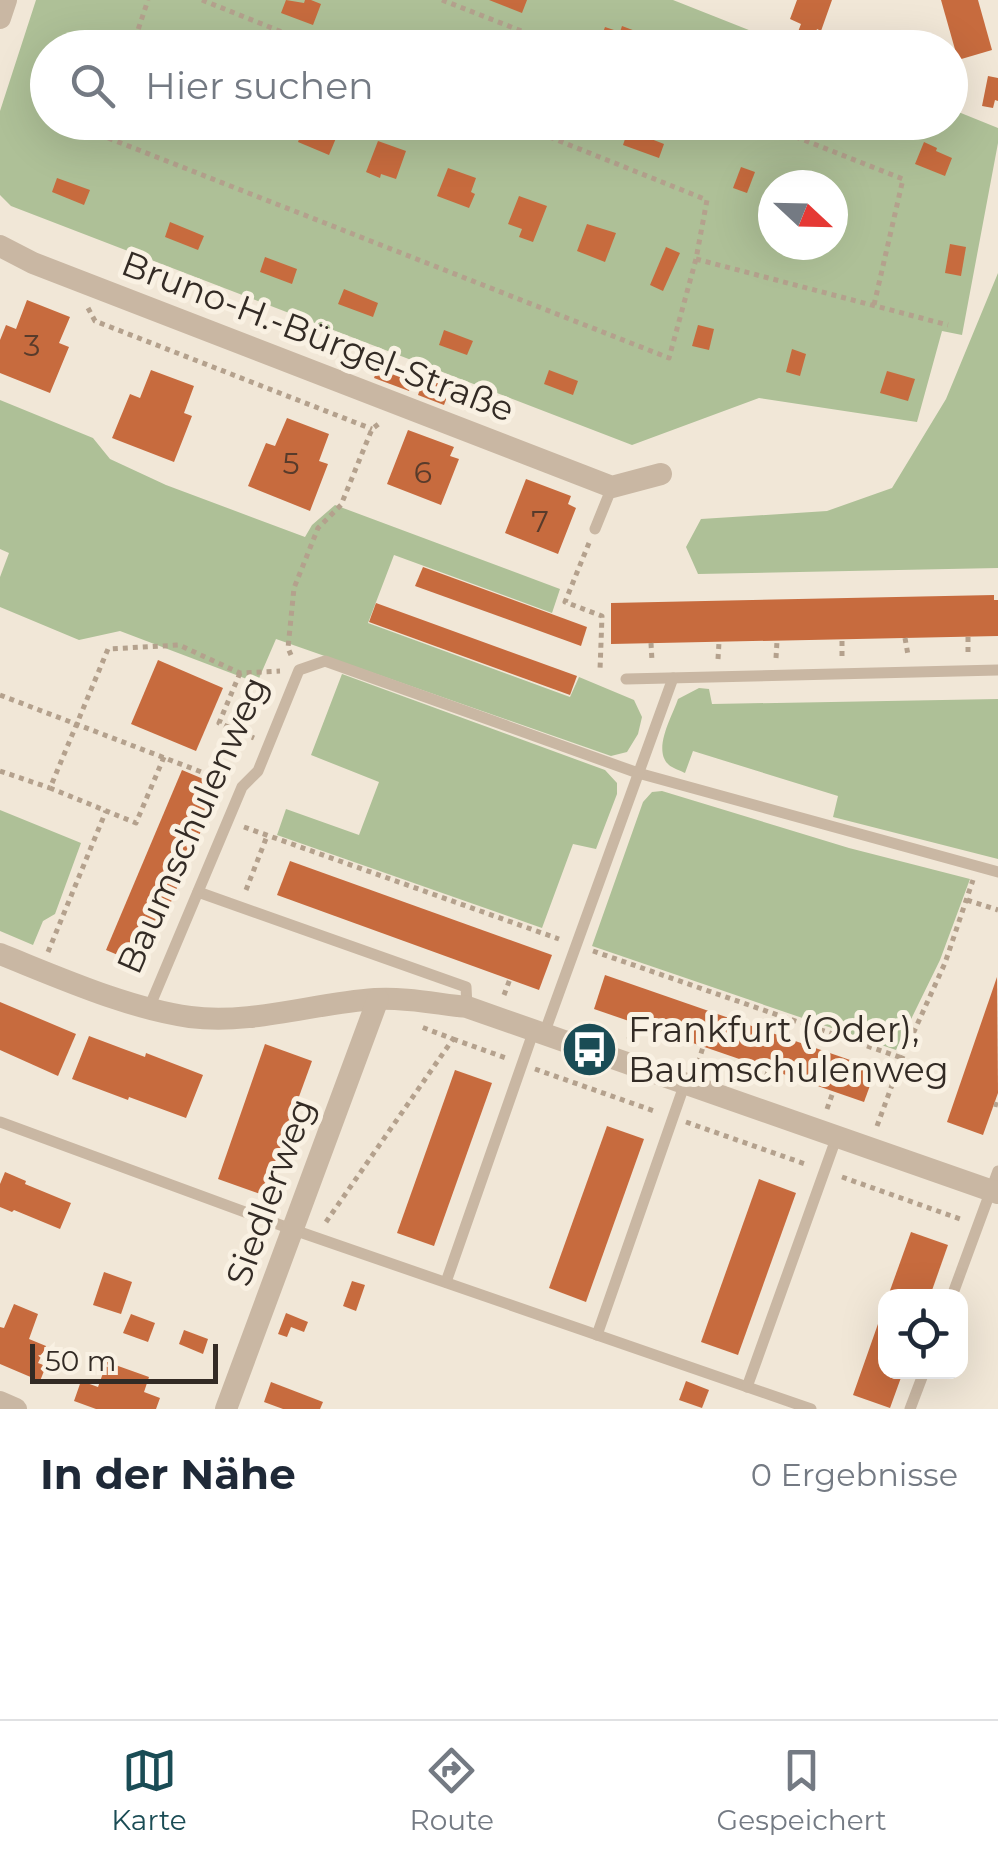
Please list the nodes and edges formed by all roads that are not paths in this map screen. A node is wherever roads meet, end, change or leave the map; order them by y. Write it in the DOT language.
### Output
graph roads {
  1 [pos="6,0"];
  2 [pos="0,18"];
  3 [pos="0,246"];
  4 [pos="660,474"];
  5 [pos="612,487"];
  6 [pos="595,529"];
  7 [pos="998,670"];
  8 [pos="673,678"];
  9 [pos="626,679"];
  10 [pos="638,774"];
  11 [pos="998,872"];
  12 [pos="198,892"];
  13 [pos="0,954"];
  14 [pos="378,998"];
  15 [pos="467,1007"];
  16 [pos="149,1008"];
  17 [pos="539,1032"];
  18 [pos="685,1083"];
  19 [pos="0,1122"];
  20 [pos="837,1136"];
  21 [pos="996,1185"];
  22 [pos="305,1234"];
  23 [pos="446,1282"];
  24 [pos="955,1289"];
  25 [pos="597,1335"];
  26 [pos="921,1379"];
  27 [pos="748,1387"];
  28 [pos="0,1402"];
  29 [pos="16,1409"];
  30 [pos="226,1409"];
  31 [pos="811,1409"];
  32 [pos="910,1409"];
  1 -- 2 [label="street"];
  3 -- 5 [label="street, Bruno-H.-Bürgel-Straße"];
  4 -- 5 [label="street"];
  5 -- 6 [label="lane"];
  7 -- 8 [label="lane"];
  8 -- 9 [label="lane"];
  8 -- 10 [label="lane"];
  10 -- 11 [label="lane, Baumschulenweg"];
  10 -- 12 [label="lane, Baumschulenweg"];
  10 -- 17 [label="lane"];
  12 -- 15 [label="lane"];
  12 -- 16 [label="lane, Baumschulenweg"];
  13 -- 16 [label="street, Baumschulenweg"];
  14 -- 15 [label="street, Baumschulenweg"];
  14 -- 16 [label="street, Baumschulenweg"];
  14 -- 22 [label="street, Siedlerweg"];
  15 -- 17 [label="street, Baumschulenweg"];
  17 -- 18 [label="street, Baumschulenweg"];
  17 -- 23 [label="lane"];
  18 -- 20 [label="street, Baumschulenweg"];
  18 -- 25 [label="lane"];
  19 -- 22 [label="lane"];
  20 -- 21 [label="street, Baumschulenweg"];
  20 -- 27 [label="lane"];
  21 -- 24 [label="lane, Baumschulenweg"];
  22 -- 23 [label="lane"];
  22 -- 30 [label="street, Siedlerweg"];
  23 -- 25 [label="lane"];
  25 -- 27 [label="lane"];
  26 -- 32 [label="lane"];
  27 -- 31 [label="lane"];
  28 -- 29 [label="street"];
}
